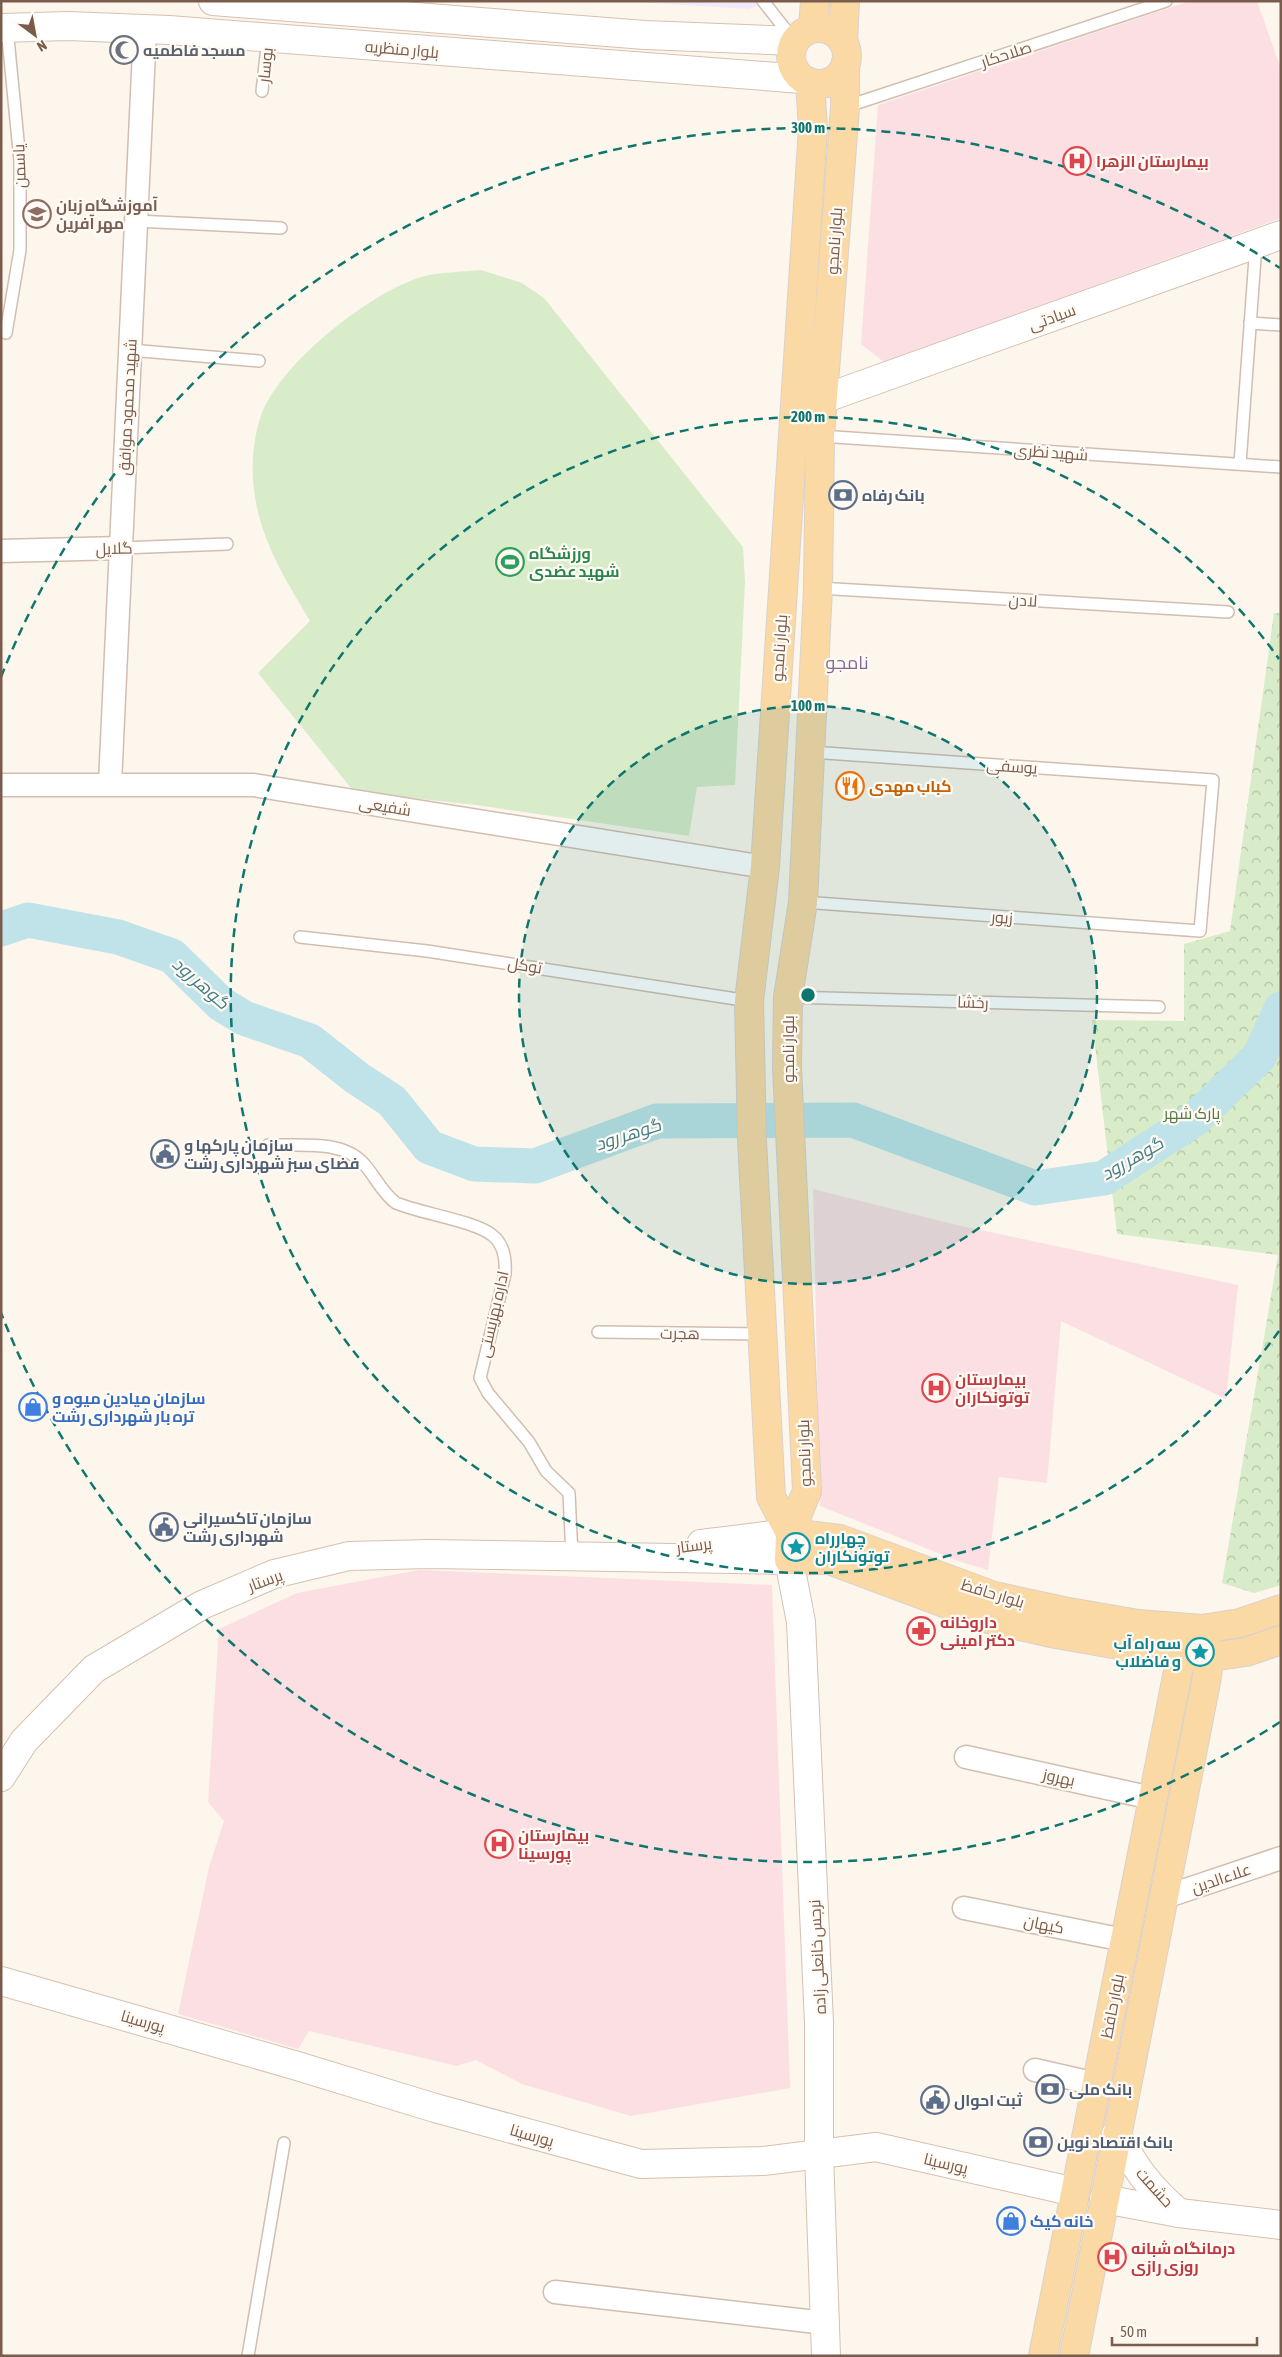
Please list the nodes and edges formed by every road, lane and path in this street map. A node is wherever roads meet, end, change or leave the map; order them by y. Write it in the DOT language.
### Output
graph roads {
  1 [pos="213,1"];
  2 [pos="815,1"];
  3 [pos="845,1"];
  4 [pos="1166,1"];
  5 [pos="764,2"];
  6 [pos="309,5"];
  7 [pos="4,28"];
  8 [pos="145,29"];
  9 [pos="646,35"];
  10 [pos="804,35"];
  11 [pos="268,38"];
  12 [pos="844,53"];
  13 [pos="642,68"];
  14 [pos="806,81"];
  15 [pos="262,91"];
  16 [pos="845,107"];
  17 [pos="136,221"];
  18 [pos="281,228"];
  19 [pos="807,228"];
  20 [pos="835,230"];
  21 [pos="1268,240"];
  22 [pos="1250,323"];
  23 [pos="1281,325"];
  24 [pos="6,333"];
  25 [pos="130,350"];
  26 [pos="259,361"];
  27 [pos="823,400"];
  28 [pos="820,436"];
  29 [pos="1240,464"];
  30 [pos="1281,467"];
  31 [pos="227,544"];
  32 [pos="121,548"];
  33 [pos="1,551"];
  34 [pos="818,588"];
  35 [pos="1228,612"];
  36 [pos="811,752"];
  37 [pos="110,784"];
  38 [pos="1,785"];
  39 [pos="765,867"];
  40 [pos="803,902"];
  41 [pos="1200,931"];
  42 [pos="300,937"];
  43 [pos="788,997"];
  44 [pos="749,1001"];
  45 [pos="1158,1007"];
  46 [pos="752,1140"];
  47 [pos="790,1142"];
  48 [pos="268,1146"];
  49 [pos="598,1332"];
  50 [pos="762,1334"];
  51 [pos="790,1533"];
  52 [pos="585,1557"];
  53 [pos="789,1560"];
  54 [pos="1281,1609"];
  55 [pos="1202,1629"];
  56 [pos="1281,1640"];
  57 [pos="1181,1656"];
  58 [pos="1210,1657"];
  59 [pos="966,1758"];
  60 [pos="1,1777"];
  61 [pos="1152,1798"];
  62 [pos="1281,1858"];
  63 [pos="1162,1898"];
  64 [pos="964,1908"];
  65 [pos="1124,1940"];
  66 [pos="1,1981"];
  67 [pos="1035,2070"];
  68 [pos="1096,2084"];
  69 [pos="1116,2134"];
  70 [pos="284,2143"];
  71 [pos="819,2154"];
  72 [pos="1075,2192"];
  73 [pos="1104,2199"];
  74 [pos="1179,2213"];
  75 [pos="1281,2225"];
  76 [pos="555,2292"];
  77 [pos="824,2323"];
  78 [pos="248,2356"];
  79 [pos="826,2356"];
  80 [pos="1043,2356"];
  81 [pos="1074,2356"];
  1 -- 6 [label="street, بلوار منظریه"];
  2 -- 10 [label="main road"];
  3 -- 12 [label="main road, بلوار نامجو"];
  4 -- 16 [label="lane, صلاحکار"];
  5 -- 10 [label="lane"];
  6 -- 9 [label="street, بلوار منظریه"];
  7 -- 8 [label="street, بلوار منظریه"];
  7 -- 24 [label="lane, یاسمن"];
  8 -- 11 [label="street, بلوار منظریه"];
  8 -- 17 [label="street, شهید محمود موافق"];
  9 -- 10 [label="street, بلوار منظریه"];
  9 -- 13 [label="street"];
  10 -- 12 [label="main road"];
  10 -- 14 [label="main road"];
  11 -- 13 [label="street, بلوار منظریه"];
  11 -- 15 [label="lane, بوسار"];
  12 -- 14 [label="main road"];
  12 -- 16 [label="main road, بلوار نامجو"];
  13 -- 14 [label="street, بلوار منظریه"];
  14 -- 19 [label="main road, بلوار نامجو"];
  16 -- 20 [label="main road, بلوار نامجو"];
  17 -- 18 [label="lane"];
  17 -- 25 [label="street, شهید محمود موافق"];
  19 -- 20 [label="main road"];
  19 -- 39 [label="main road, بلوار نامجو"];
  20 -- 27 [label="main road, بلوار نامجو"];
  21 -- 22 [label="lane"];
  21 -- 27 [label="street, سیادتی"];
  22 -- 23 [label="lane"];
  22 -- 29 [label="lane"];
  25 -- 26 [label="lane"];
  25 -- 32 [label="street, شهید محمود موافق"];
  27 -- 28 [label="main road, بلوار نامجو"];
  28 -- 29 [label="lane, شهید نظری"];
  28 -- 34 [label="main road, بلوار نامجو"];
  29 -- 30 [label="lane, شهید نظری"];
  31 -- 32 [label="lane, گلایل"];
  32 -- 33 [label="street, گلایل"];
  32 -- 37 [label="street, شهید محمود موافق"];
  34 -- 35 [label="lane, لادن"];
  34 -- 36 [label="main road, بلوار نامجو"];
  36 -- 40 [label="main road, بلوار نامجو"];
  36 -- 41 [label="lane, یوسفی"];
  37 -- 38 [label="street, شفیعی"];
  37 -- 39 [label="street, شفیعی"];
  39 -- 44 [label="main road, بلوار نامجو"];
  40 -- 41 [label="lane, زیور"];
  40 -- 43 [label="main road, بلوار نامجو"];
  42 -- 44 [label="lane, توکل"];
  43 -- 45 [label="lane, رخشا"];
  43 -- 47 [label="main road, بلوار نامجو"];
  44 -- 46 [label="main road, بلوار نامجو"];
  46 -- 47 [label="main road"];
  46 -- 50 [label="main road, بلوار نامجو"];
  47 -- 51 [label="main road, بلوار نامجو"];
  48 -- 52 [label="lane, اداره بهزیستی"];
  49 -- 50 [label="lane, هجرت"];
  50 -- 51 [label="main road, بلوار نامجو"];
  51 -- 52 [label="street, پرستار"];
  51 -- 53 [label="main road"];
  51 -- 55 [label="main road, بلوار حافظ"];
  52 -- 53 [label="street, پرستار"];
  52 -- 60 [label="street, پرستار"];
  53 -- 57 [label="main road, بلوار حافظ"];
  53 -- 71 [label="street, نرجس خانعلی زاده"];
  54 -- 55 [label="main road, بلوار حافظ"];
  55 -- 57 [label="main road, بلوار حافظ"];
  55 -- 58 [label="main road, بلوار حافظ"];
  56 -- 58 [label="main road, بلوار حافظ"];
  57 -- 58 [label="main road, بلوار حافظ"];
  57 -- 61 [label="main road, بلوار حافظ"];
  58 -- 63 [label="main road, بلوار حافظ"];
  59 -- 61 [label="street, بهروز"];
  61 -- 65 [label="main road, بلوار حافظ"];
  62 -- 63 [label="street, علاءالدین"];
  63 -- 69 [label="main road, بلوار حافظ"];
  64 -- 65 [label="street, کیهان"];
  65 -- 68 [label="main road, بلوار حافظ"];
  66 -- 71 [label="street, پورسینا"];
  67 -- 68 [label="street"];
  68 -- 72 [label="main road, بلوار حافظ"];
  69 -- 73 [label="main road, بلوار حافظ"];
  69 -- 74 [label="street, حشمت"];
  70 -- 78 [label="lane"];
  71 -- 72 [label="street, پورسینا"];
  71 -- 77 [label="street, نرجس خانعلی زاده"];
  72 -- 73 [label="main road"];
  72 -- 80 [label="main road, بلوار حافظ"];
  73 -- 74 [label="street, حشمت"];
  73 -- 81 [label="main road, بلوار حافظ"];
  74 -- 75 [label="street, حشمت"];
  76 -- 77 [label="street"];
  77 -- 79 [label="street, نرجس خانعلی زاده"];
}
